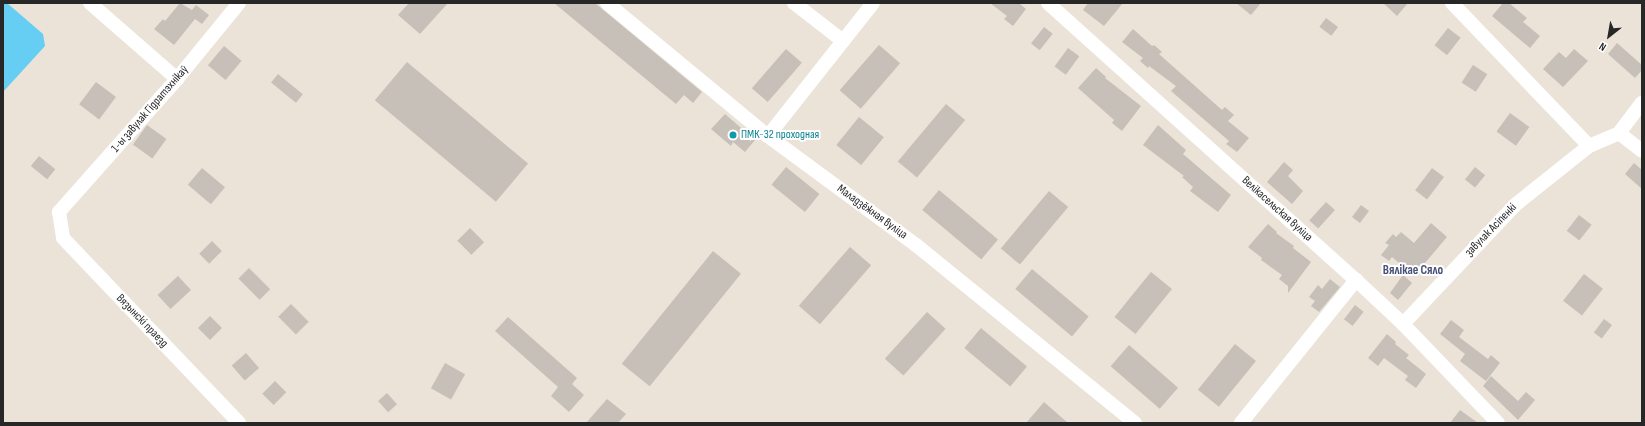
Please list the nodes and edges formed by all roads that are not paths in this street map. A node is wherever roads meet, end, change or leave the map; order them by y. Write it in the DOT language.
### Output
graph roads {
  1 [pos="90,3"];
  2 [pos="239,3"];
  3 [pos="607,3"];
  4 [pos="794,3"];
  5 [pos="873,3"];
  6 [pos="1048,3"];
  7 [pos="1452,3"];
  8 [pos="843,41"];
  9 [pos="177,79"];
  10 [pos="1642,104"];
  11 [pos="1619,133"];
  12 [pos="768,136"];
  13 [pos="1589,146"];
  14 [pos="1642,151"];
  15 [pos="58,212"];
  16 [pos="1356,280"];
  17 [pos="1403,324"];
  18 [pos="239,423"];
  19 [pos="1136,423"];
  20 [pos="1241,423"];
  21 [pos="1498,423"];
  1 -- 9 [label="street"];
  2 -- 9 [label="street, 1-ы завулак Гідратэхнікаў"];
  3 -- 12 [label="street, Маладзёжная вуліца"];
  4 -- 8 [label="street"];
  5 -- 8 [label="street"];
  6 -- 16 [label="street, Велікасельская вуліца"];
  7 -- 13 [label="street"];
  8 -- 12 [label="street"];
  9 -- 15 [label="street, 1-ы завулак Гідратэхнікаў"];
  10 -- 11 [label="street, завулак Асіпенкі"];
  11 -- 13 [label="street, завулак Асіпенкі"];
  11 -- 14 [label="street"];
  12 -- 19 [label="street, Маладзёжная вуліца"];
  13 -- 17 [label="street, завулак Асіпенкі"];
  15 -- 18 [label="street, Вязынскі праезд"];
  16 -- 17 [label="street, Велікасельская вуліца"];
  16 -- 20 [label="street"];
  17 -- 21 [label="street, Велікасельская вуліца"];
}
